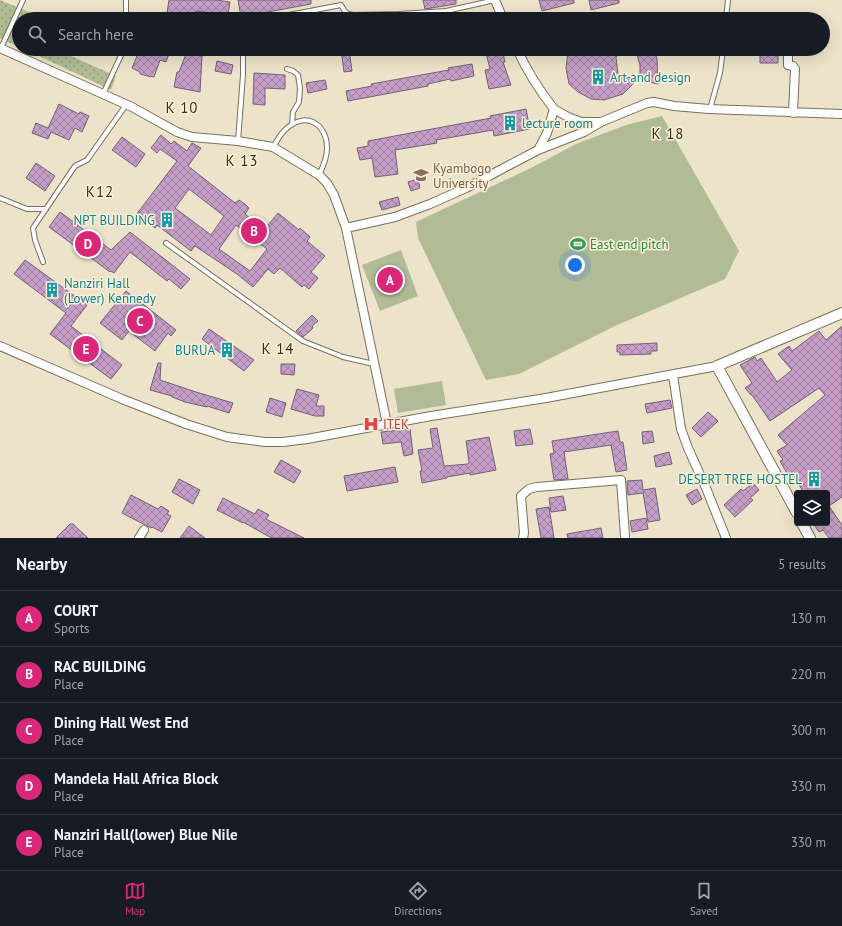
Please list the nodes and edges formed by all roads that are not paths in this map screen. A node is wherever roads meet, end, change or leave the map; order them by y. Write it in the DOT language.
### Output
graph roads {
  1 [pos="23,0"];
  2 [pos="126,0"];
  3 [pos="495,0"];
  4 [pos="728,0"];
  5 [pos="17,12"];
  6 [pos="126,12"];
  7 [pos="304,12"];
  8 [pos="345,12"];
  9 [pos="430,12"];
  10 [pos="501,12"];
  11 [pos="727,12"];
  12 [pos="12,23"];
  13 [pos="0,48"];
  14 [pos="12,54"];
  15 [pos="17,56"];
  16 [pos="121,56"];
  17 [pos="243,56"];
  18 [pos="520,56"];
  19 [pos="722,56"];
  20 [pos="788,56"];
  21 [pos="287,69"];
  22 [pos="102,95"];
  23 [pos="126,105"];
  24 [pos="554,109"];
  25 [pos="709,109"];
  26 [pos="793,112"];
  27 [pos="842,114"];
  28 [pos="601,122"];
  29 [pos="292,124"];
  30 [pos="238,141"];
  31 [pos="273,147"];
  32 [pos="538,150"];
  33 [pos="319,175"];
  34 [pos="0,198"];
  35 [pos="46,209"];
  36 [pos="346,228"];
  37 [pos="166,243"];
  38 [pos="43,262"];
  39 [pos="842,313"];
  40 [pos="0,346"];
  41 [pos="374,364"];
  42 [pos="717,366"];
  43 [pos="673,375"];
  44 [pos="387,424"];
  45 [pos="794,507"];
  46 [pos="804,526"];
  47 [pos="144,530"];
  48 [pos="625,536"];
  49 [pos="139,538"];
  50 [pos="523,538"];
  51 [pos="726,538"];
  52 [pos="810,538"];
  1 -- 5 [label="lane"];
  2 -- 6 [label="lane"];
  3 -- 9 [label="lane"];
  3 -- 10 [label="street"];
  4 -- 11 [label="lane"];
  7 -- 8 [label="lane"];
  12 -- 13 [label="lane"];
  13 -- 14 [label="street"];
  15 -- 22 [label="street"];
  16 -- 22 [label="lane"];
  17 -- 30 [label="lane"];
  18 -- 24 [label="street"];
  19 -- 25 [label="lane"];
  20 -- 26 [label="street"];
  21 -- 29 [label="lane"];
  22 -- 23 [label="street"];
  23 -- 30 [label="street"];
  23 -- 35 [label="lane"];
  24 -- 28 [label="street"];
  24 -- 32 [label="street"];
  25 -- 26 [label="street"];
  25 -- 28 [label="street"];
  26 -- 27 [label="street"];
  28 -- 32 [label="street"];
  29 -- 31 [label="lane"];
  29 -- 33 [label="lane"];
  30 -- 31 [label="street"];
  31 -- 33 [label="street"];
  32 -- 36 [label="street"];
  33 -- 36 [label="street"];
  34 -- 35 [label="lane"];
  35 -- 38 [label="lane"];
  36 -- 41 [label="street"];
  37 -- 41 [label="lane"];
  39 -- 42 [label="street"];
  40 -- 44 [label="street"];
  41 -- 44 [label="street"];
  42 -- 43 [label="street"];
  42 -- 45 [label="street"];
  43 -- 44 [label="street"];
  43 -- 51 [label="street"];
  46 -- 52 [label="street"];
  47 -- 49 [label="street"];
  48 -- 50 [label="street"];
}
